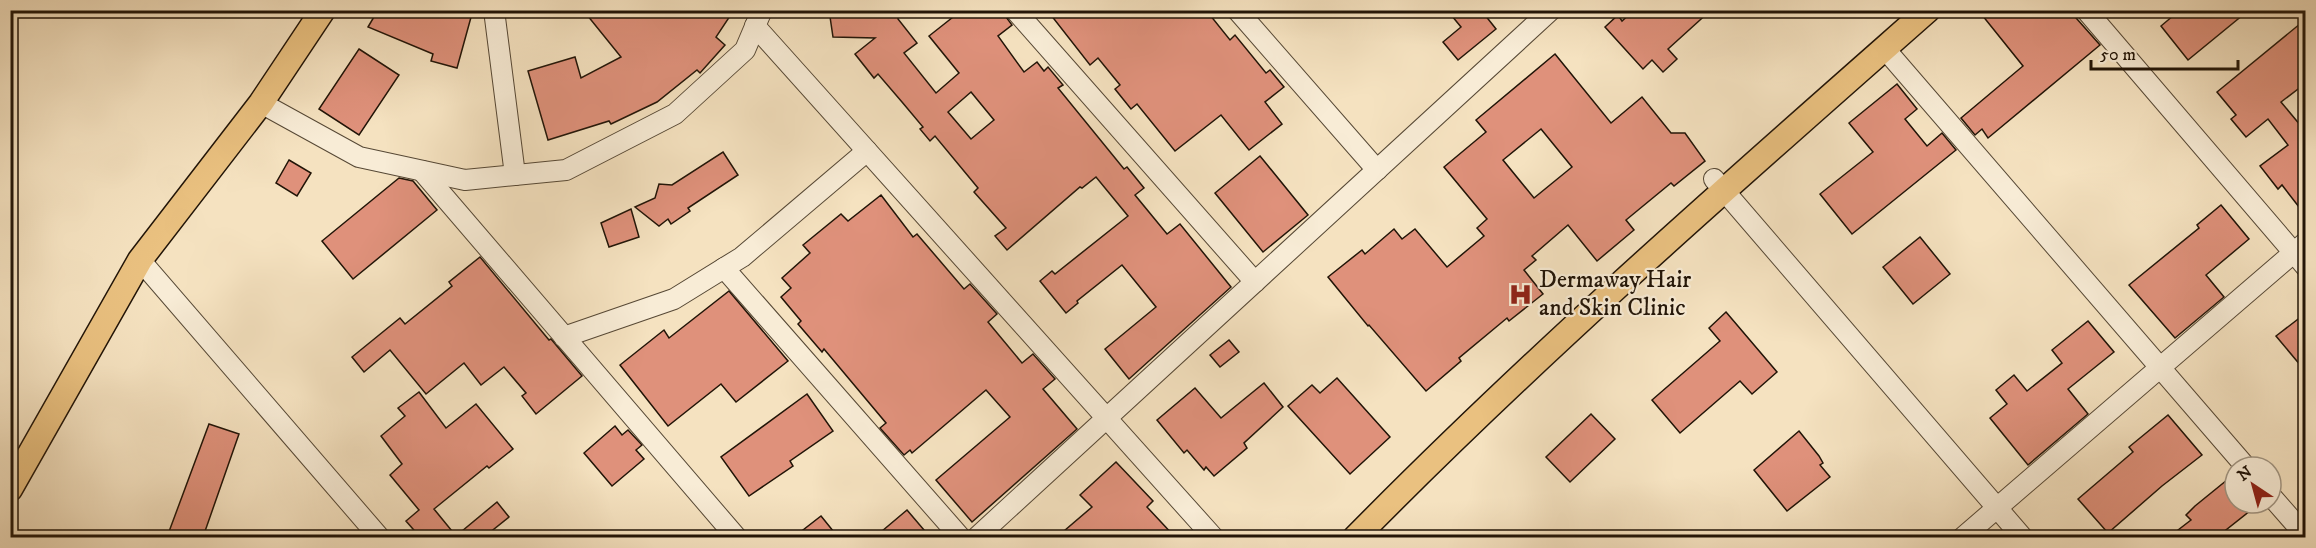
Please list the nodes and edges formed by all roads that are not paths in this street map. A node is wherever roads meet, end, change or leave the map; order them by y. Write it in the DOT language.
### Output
graph roads {
  1 [pos="324,10"];
  2 [pos="494,10"];
  3 [pos="1016,10"];
  4 [pos="1237,10"];
  5 [pos="1551,10"];
  6 [pos="1906,10"];
  7 [pos="1928,10"];
  8 [pos="2086,10"];
  9 [pos="758,18"];
  10 [pos="1885,49"];
  11 [pos="261,103"];
  12 [pos="867,151"];
  13 [pos="1377,170"];
  14 [pos="422,171"];
  15 [pos="515,175"];
  16 [pos="1719,185"];
  17 [pos="2301,254"];
  18 [pos="140,260"];
  19 [pos="724,268"];
  20 [pos="1255,282"];
  21 [pos="564,337"];
  22 [pos="2160,367"];
  23 [pos="1107,418"];
  24 [pos="2236,455"];
  25 [pos="10,489"];
  26 [pos="1997,507"];
  27 [pos="2283,510"];
  28 [pos="2306,536"];
  29 [pos="380,537"];
  30 [pos="737,537"];
  31 [pos="961,537"];
  32 [pos="976,537"];
  33 [pos="1214,537"];
  34 [pos="1335,537"];
  35 [pos="1355,537"];
  36 [pos="1962,537"];
  37 [pos="2023,537"];
  1 -- 11 [label="main road"];
  2 -- 15 [label="street"];
  3 -- 20 [label="street"];
  4 -- 13 [label="street"];
  5 -- 13 [label="street"];
  6 -- 16 [label="main road"];
  7 -- 10 [label="main road"];
  8 -- 17 [label="street"];
  9 -- 12 [label="street"];
  9 -- 15 [label="street"];
  10 -- 16 [label="main road"];
  10 -- 22 [label="street"];
  11 -- 14 [label="street"];
  11 -- 18 [label="main road"];
  12 -- 19 [label="street"];
  12 -- 23 [label="street"];
  13 -- 20 [label="street"];
  14 -- 15 [label="street"];
  14 -- 21 [label="street"];
  16 -- 26 [label="street"];
  16 -- 34 [label="main road"];
  16 -- 35 [label="main road"];
  17 -- 22 [label="street"];
  18 -- 25 [label="main road"];
  18 -- 29 [label="street"];
  19 -- 21 [label="street"];
  19 -- 31 [label="street"];
  20 -- 23 [label="street"];
  21 -- 30 [label="street"];
  22 -- 24 [label="street"];
  22 -- 26 [label="street"];
  23 -- 32 [label="street"];
  23 -- 33 [label="street"];
  26 -- 36 [label="street"];
  26 -- 37 [label="street"];
  27 -- 28 [label="street"];
}
